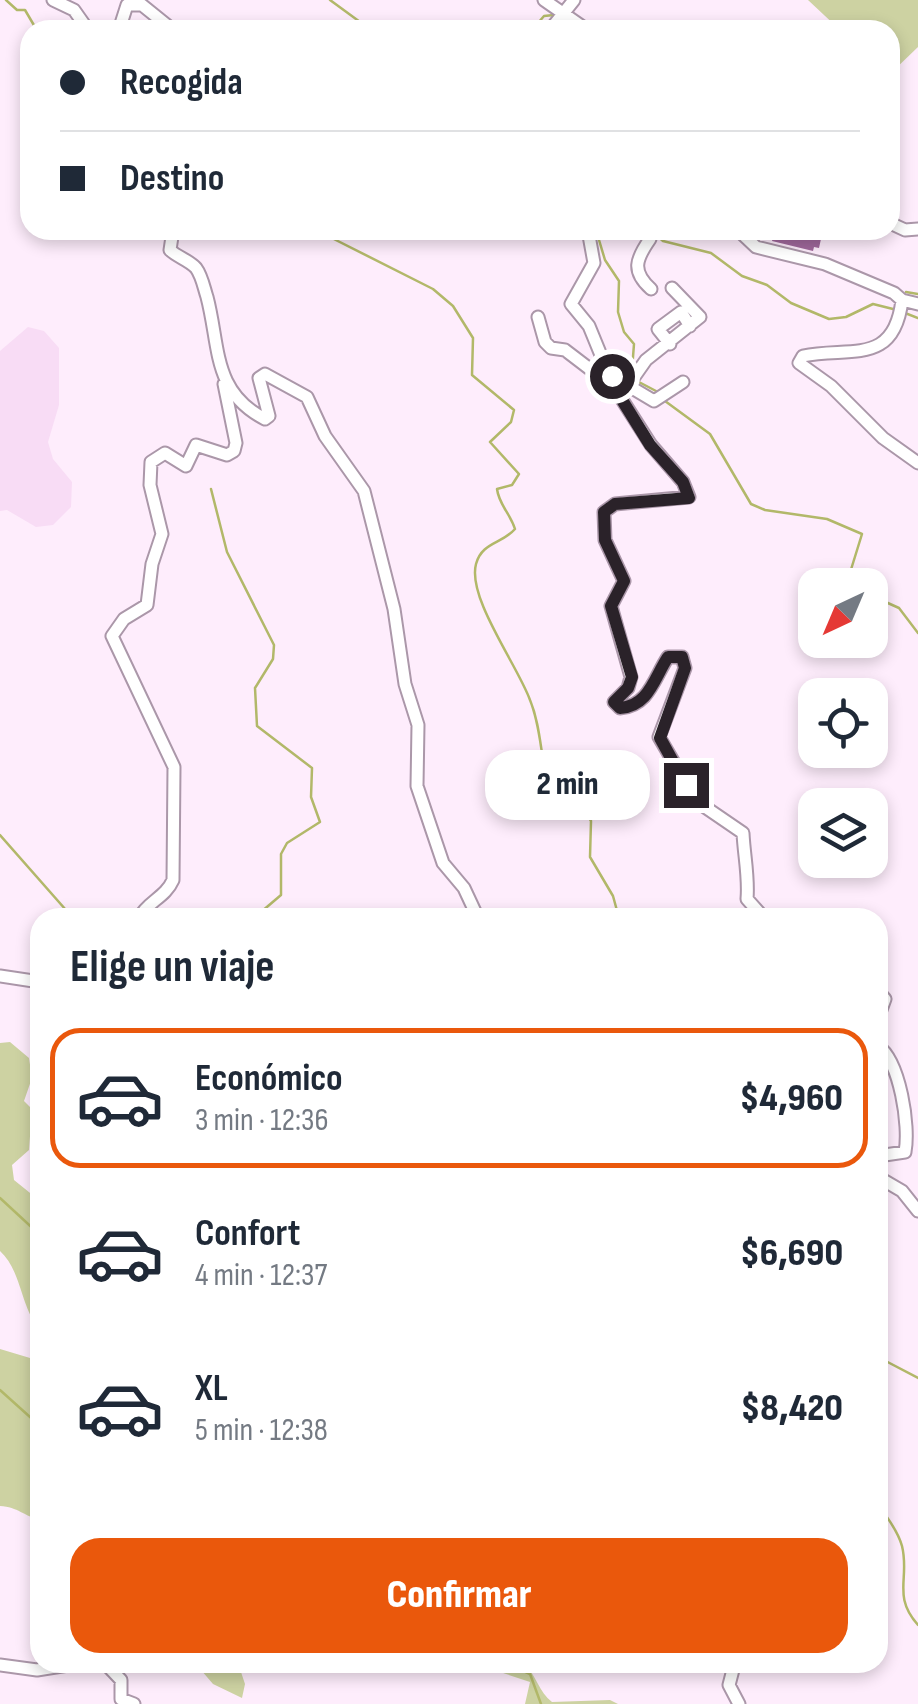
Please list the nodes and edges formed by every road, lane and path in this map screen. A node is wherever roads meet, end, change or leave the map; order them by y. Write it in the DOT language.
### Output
graph roads {
  1 [pos="53,0"];
  2 [pos="544,0"];
  3 [pos="574,0"];
  4 [pos="564,11"];
  5 [pos="81,20"];
  6 [pos="122,20"];
  7 [pos="161,20"];
  8 [pos="557,20"];
  9 [pos="575,20"];
  10 [pos="172,240"];
  11 [pos="590,240"];
  12 [pos="649,240"];
  13 [pos="749,240"];
  14 [pos="651,288"];
  15 [pos="672,288"];
  16 [pos="918,304"];
  17 [pos="901,310"];
  18 [pos="538,317"];
  19 [pos="690,326"];
  20 [pos="670,344"];
  21 [pos="222,378"];
  22 [pos="610,378"];
  23 [pos="630,382"];
  24 [pos="683,382"];
  25 [pos="918,463"];
  26 [pos="146,908"];
  27 [pos="473,908"];
  28 [pos="755,908"];
  29 [pos="0,976"];
  30 [pos="30,980"];
  31 [pos="888,1054"];
  32 [pos="888,1155"];
  33 [pos="888,1183"];
  34 [pos="918,1211"];
  35 [pos="0,1665"];
  36 [pos="30,1669"];
  37 [pos="115,1673"];
  38 [pos="732,1673"];
  39 [pos="134,1704"];
  40 [pos="739,1704"];
  1 -- 5 [label="street"];
  2 -- 4 [label="street"];
  3 -- 4 [label="street"];
  4 -- 8 [label="street"];
  4 -- 9 [label="street"];
  6 -- 7 [label="street"];
  10 -- 21 [label="street"];
  11 -- 22 [label="street"];
  12 -- 14 [label="street"];
  13 -- 17 [label="street"];
  15 -- 19 [label="street"];
  16 -- 17 [label="street"];
  17 -- 25 [label="street"];
  18 -- 22 [label="street"];
  19 -- 20 [label="street"];
  19 -- 20 [label="street"];
  20 -- 23 [label="street"];
  21 -- 26 [label="street"];
  21 -- 27 [label="street"];
  22 -- 23 [label="street"];
  22 -- 28 [label="street"];
  23 -- 24 [label="street"];
  29 -- 30 [label="street"];
  31 -- 32 [label="street"];
  33 -- 34 [label="street"];
  35 -- 36 [label="street"];
  37 -- 39 [label="street"];
  38 -- 40 [label="street"];
}
